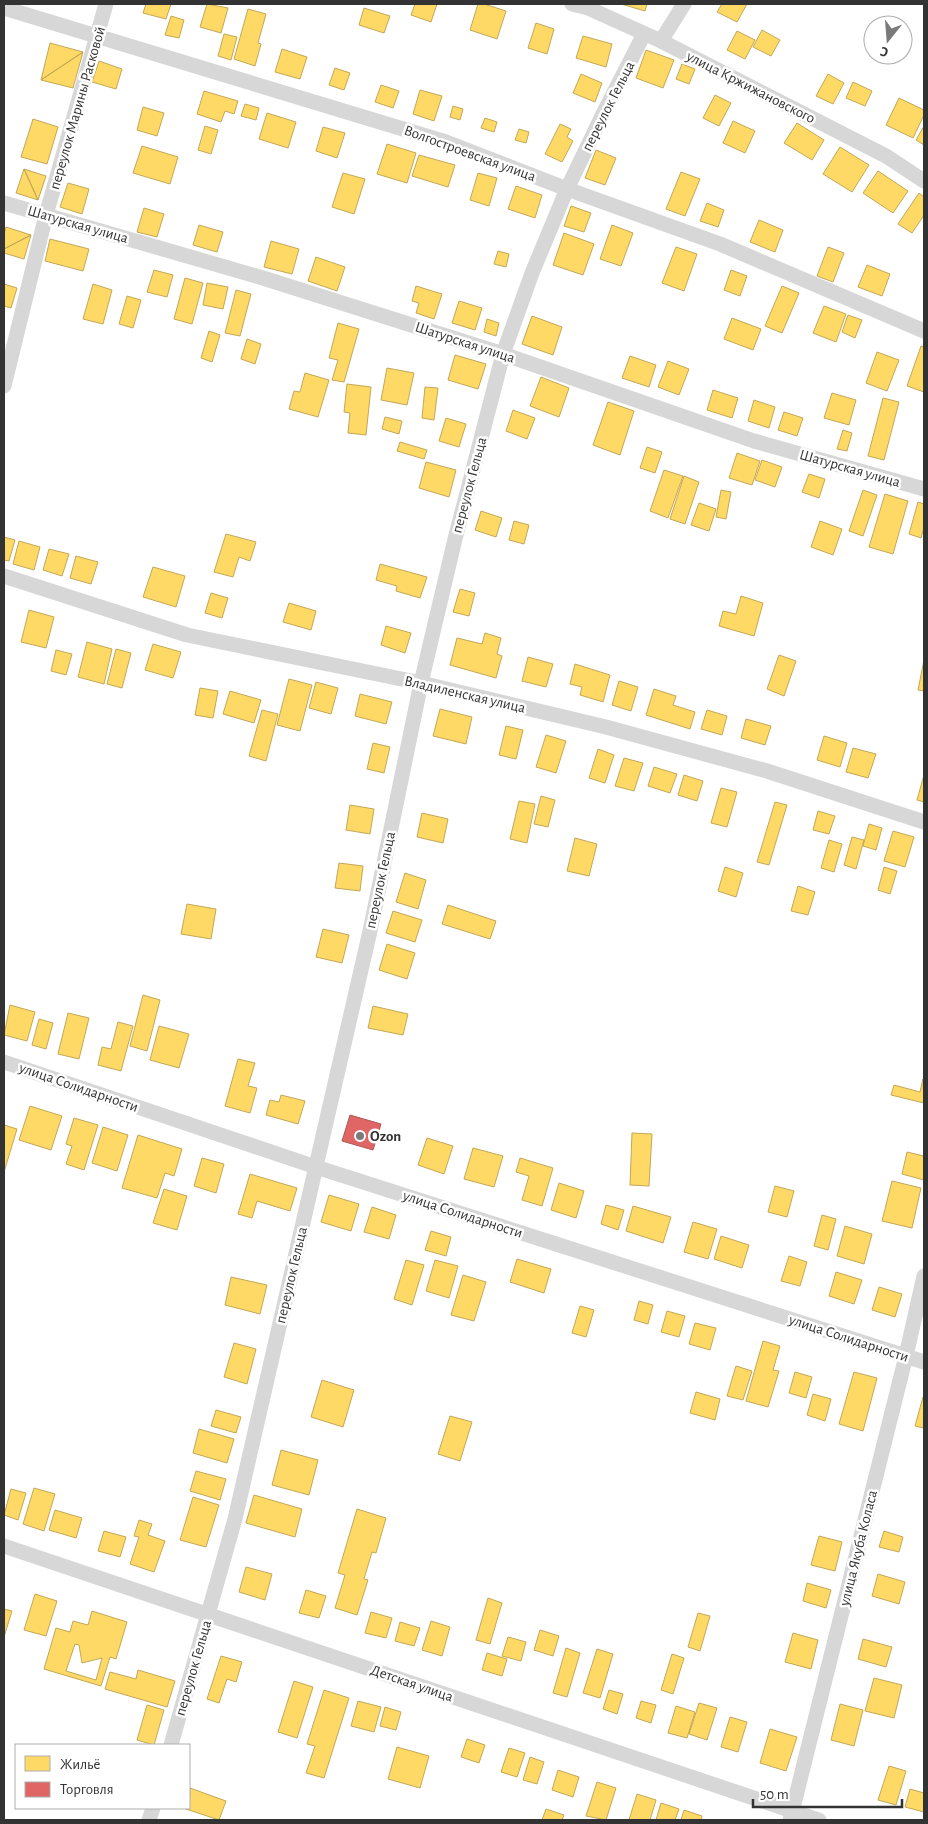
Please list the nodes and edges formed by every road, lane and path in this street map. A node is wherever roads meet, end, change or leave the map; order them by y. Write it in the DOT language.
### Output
graph roads {
  1 [pos="106,4"];
  2 [pos="572,4"];
  3 [pos="684,4"];
  4 [pos="4,8"];
  5 [pos="644,34"];
  6 [pos="96,37"];
  7 [pos="661,41"];
  8 [pos="924,181"];
  9 [pos="567,189"];
  10 [pos="4,203"];
  11 [pos="46,215"];
  12 [pos="924,331"];
  13 [pos="503,354"];
  14 [pos="4,386"];
  15 [pos="924,489"];
  16 [pos="4,576"];
  17 [pos="421,683"];
  18 [pos="924,822"];
  19 [pos="4,1062"];
  20 [pos="316,1167"];
  21 [pos="924,1276"];
  22 [pos="906,1356"];
  23 [pos="924,1362"];
  24 [pos="4,1546"];
  25 [pos="208,1614"];
  26 [pos="171,1744"];
  27 [pos="791,1816"];
  28 [pos="819,1820"];
  1 -- 6 [label="street, переулок Марины Расковой"];
  2 -- 5 [label="street, улица Кржижановского"];
  3 -- 7 [label="street"];
  4 -- 6 [label="street, Волгостроевская улица"];
  5 -- 7 [label="street, улица Кржижановского"];
  5 -- 9 [label="street, переулок Гельца"];
  6 -- 9 [label="street, Волгостроевская улица"];
  6 -- 11 [label="street, переулок Марины Расковой"];
  7 -- 8 [label="street, улица Кржижановского"];
  9 -- 12 [label="street, Волгостроевская улица"];
  9 -- 13 [label="street, переулок Гельца"];
  10 -- 11 [label="street, Шатурская улица"];
  11 -- 13 [label="street, Шатурская улица"];
  11 -- 14 [label="street, переулок Марины Расковой"];
  13 -- 15 [label="street, Шатурская улица"];
  13 -- 17 [label="street, переулок Гельца"];
  16 -- 17 [label="street, Владиленская улица"];
  17 -- 18 [label="street, Владиленская улица"];
  17 -- 20 [label="street, переулок Гельца"];
  19 -- 20 [label="street, улица Солидарности"];
  20 -- 22 [label="street, улица Солидарности"];
  20 -- 25 [label="street, переулок Гельца"];
  21 -- 22 [label="street, улица Якуба Коласа"];
  22 -- 23 [label="street, улица Солидарности"];
  22 -- 27 [label="street, улица Якуба Коласа"];
  24 -- 25 [label="street, Детская улица"];
  25 -- 26 [label="street, переулок Гельца"];
  25 -- 27 [label="street, Детская улица"];
  27 -- 28 [label="street, Детская улица"];
}
